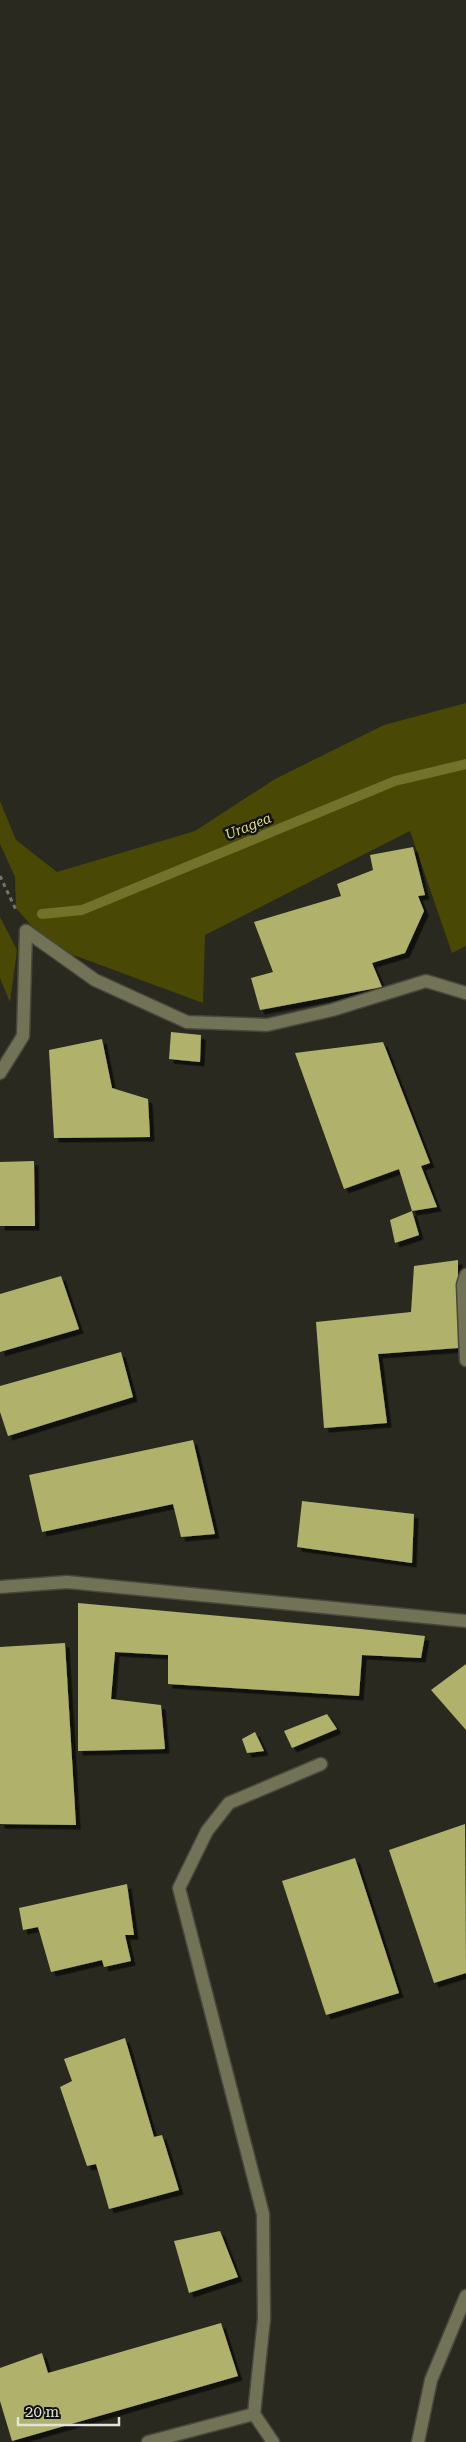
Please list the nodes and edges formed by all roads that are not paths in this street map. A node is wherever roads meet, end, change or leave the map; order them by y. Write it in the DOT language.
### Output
graph roads {
  1 [pos="466,993"];
  2 [pos="0,1073"];
  3 [pos="466,1275"];
  4 [pos="466,1360"];
  5 [pos="0,1587"];
  6 [pos="466,1621"];
  7 [pos="322,1764"];
  8 [pos="466,2296"];
  9 [pos="254,2414"];
  10 [pos="148,2442"];
  11 [pos="273,2442"];
  12 [pos="418,2442"];
  1 -- 2 [label="street"];
  3 -- 4 [label="street"];
  5 -- 6 [label="street"];
  7 -- 9 [label="street"];
  8 -- 12 [label="street"];
  9 -- 10 [label="street"];
  9 -- 11 [label="street"];
}
